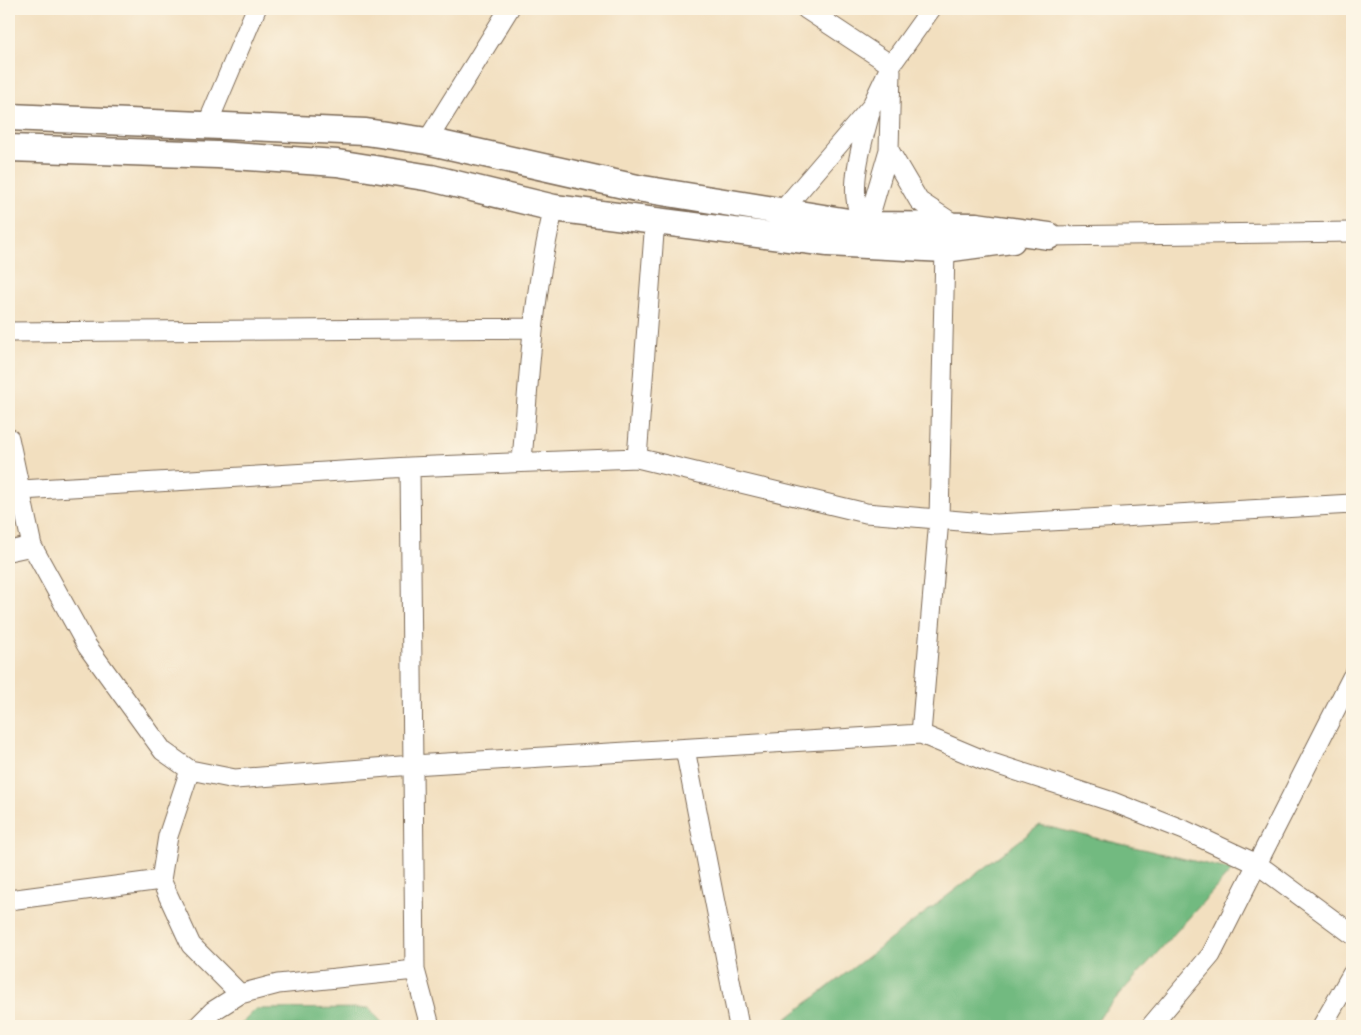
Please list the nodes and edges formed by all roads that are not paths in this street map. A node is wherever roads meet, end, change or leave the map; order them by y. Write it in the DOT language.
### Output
graph roads {
  1 [pos="256,9"];
  2 [pos="509,9"];
  3 [pos="806,9"];
  4 [pos="931,9"];
  5 [pos="891,65"];
  6 [pos="871,106"];
  7 [pos="9,117"];
  8 [pos="207,125"];
  9 [pos="427,141"];
  10 [pos="9,148"];
  11 [pos="889,150"];
  12 [pos="554,208"];
  13 [pos="780,212"];
  14 [pos="656,220"];
  15 [pos="867,225"];
  16 [pos="957,226"];
  17 [pos="1352,232"];
  18 [pos="1049,236"];
  19 [pos="828,243"];
  20 [pos="909,249"];
  21 [pos="945,249"];
  22 [pos="533,328"];
  23 [pos="9,332"];
  24 [pos="9,438"];
  25 [pos="637,458"];
  26 [pos="522,461"];
  27 [pos="410,466"];
  28 [pos="21,490"];
  29 [pos="1352,504"];
  30 [pos="939,519"];
  31 [pos="32,546"];
  32 [pos="9,551"];
  33 [pos="1352,677"];
  34 [pos="921,734"];
  35 [pos="685,749"];
  36 [pos="413,765"];
  37 [pos="190,770"];
  38 [pos="1257,864"];
  39 [pos="161,880"];
  40 [pos="9,900"];
  41 [pos="1352,934"];
  42 [pos="415,970"];
  43 [pos="1352,974"];
  44 [pos="240,994"];
  45 [pos="198,1026"];
  46 [pos="430,1026"];
  47 [pos="739,1026"];
  48 [pos="1151,1026"];
  49 [pos="1322,1026"];
  1 -- 8 [label="street"];
  2 -- 9 [label="street"];
  3 -- 5 [label="street"];
  4 -- 5 [label="street"];
  5 -- 6 [label="street"];
  5 -- 11 [label="street"];
  6 -- 13 [label="street"];
  6 -- 15 [label="street"];
  7 -- 8 [label="street"];
  8 -- 9 [label="street"];
  9 -- 13 [label="street"];
  10 -- 12 [label="street"];
  11 -- 15 [label="street"];
  11 -- 16 [label="street"];
  12 -- 14 [label="street"];
  12 -- 22 [label="street"];
  13 -- 15 [label="street"];
  14 -- 19 [label="street"];
  14 -- 25 [label="street"];
  15 -- 16 [label="street"];
  15 -- 19 [label="street"];
  15 -- 20 [label="street"];
  16 -- 18 [label="street"];
  17 -- 18 [label="street"];
  18 -- 21 [label="street"];
  19 -- 20 [label="street"];
  20 -- 21 [label="street"];
  21 -- 30 [label="street"];
  22 -- 23 [label="street"];
  22 -- 26 [label="street"];
  24 -- 28 [label="street"];
  25 -- 26 [label="street"];
  25 -- 30 [label="street"];
  26 -- 27 [label="street"];
  27 -- 28 [label="street"];
  27 -- 36 [label="street"];
  28 -- 31 [label="street"];
  29 -- 30 [label="street"];
  30 -- 34 [label="street"];
  31 -- 32 [label="street"];
  31 -- 37 [label="street"];
  33 -- 38 [label="street"];
  34 -- 35 [label="street"];
  34 -- 38 [label="street"];
  35 -- 36 [label="street"];
  35 -- 47 [label="street"];
  36 -- 37 [label="street"];
  36 -- 42 [label="street"];
  37 -- 39 [label="street"];
  38 -- 41 [label="street"];
  38 -- 48 [label="street"];
  39 -- 40 [label="street"];
  39 -- 44 [label="street"];
  42 -- 44 [label="street"];
  42 -- 46 [label="street"];
  43 -- 49 [label="street"];
  44 -- 45 [label="street"];
}
